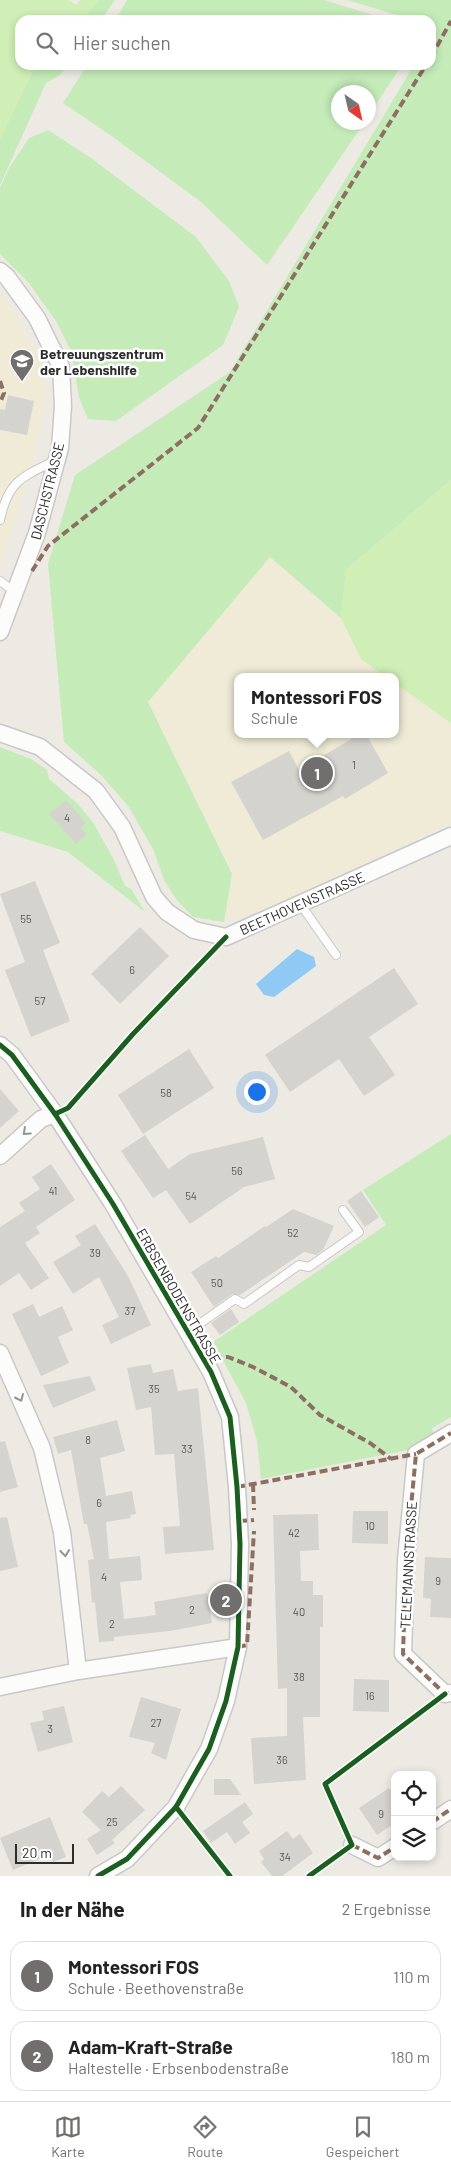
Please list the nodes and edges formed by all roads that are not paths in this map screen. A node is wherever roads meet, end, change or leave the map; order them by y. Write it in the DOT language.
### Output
graph roads {
  1 [pos="0,272"];
  2 [pos="56,460"];
  3 [pos="0,520"];
  4 [pos="0,582"];
  5 [pos="15,592"];
  6 [pos="0,632"];
  7 [pos="0,733"];
  8 [pos="451,836"];
  9 [pos="301,905"];
  10 [pos="336,955"];
  11 [pos="0,1045"];
  12 [pos="55,1114"];
  13 [pos="0,1156"];
  14 [pos="343,1210"];
  15 [pos="188,1332"];
  16 [pos="0,1353"];
  17 [pos="451,1433"];
  18 [pos="238,1647"];
  19 [pos="78,1671"];
  20 [pos="0,1687"];
  21 [pos="451,1693"];
  22 [pos="451,1809"];
  23 [pos="436,1819"];
  24 [pos="352,1845"];
  25 [pos="391,1850"];
  26 [pos="98,1876"];
  1 -- 2 [label="street, DASCHSTRASSE"];
  2 -- 3 [label="lane"];
  2 -- 5 [label="street, DASCHSTRASSE"];
  4 -- 5 [label="lane"];
  5 -- 6 [label="street, DASCHSTRASSE"];
  7 -- 9 [label="street, BEETHOVENSTRASSE"];
  8 -- 9 [label="street, BEETHOVENSTRASSE"];
  9 -- 10 [label="lane"];
  11 -- 12 [label="street, ERBSENBODENSTRASSE"];
  12 -- 13 [label="street, one-way"];
  12 -- 15 [label="street, ERBSENBODENSTRASSE"];
  14 -- 15 [label="lane"];
  15 -- 18 [label="street, ERBSENBODENSTRASSE"];
  16 -- 19 [label="street, one-way"];
  17 -- 21 [label="street, TELEMANNSTRASSE"];
  18 -- 19 [label="street"];
  18 -- 26 [label="street, ERBSENBODENSTRASSE"];
  19 -- 20 [label="street"];
  22 -- 23 [label="street"];
  24 -- 25 [label="street"];
}
